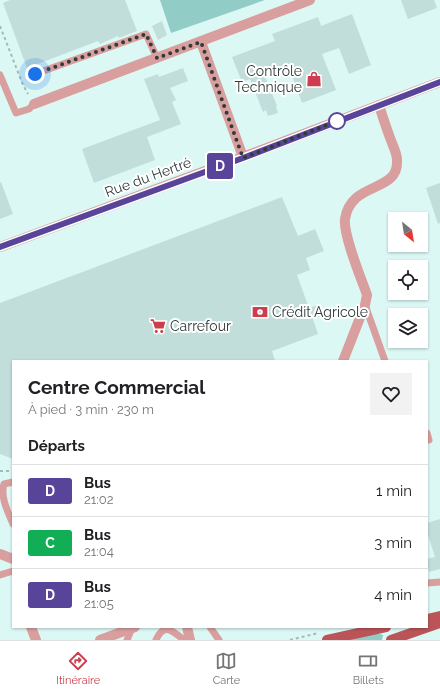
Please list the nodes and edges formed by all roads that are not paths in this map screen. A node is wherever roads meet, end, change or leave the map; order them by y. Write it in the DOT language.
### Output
graph roads {
  1 [pos="310,0"];
  2 [pos="201,42"];
  3 [pos="157,58"];
  4 [pos="35,74"];
  5 [pos="0,75"];
  6 [pos="440,82"];
  7 [pos="34,104"];
  8 [pos="379,105"];
  9 [pos="243,158"];
  10 [pos="0,247"];
  11 [pos="365,305"];
  12 [pos="343,360"];
  13 [pos="385,360"];
  14 [pos="12,482"];
  15 [pos="12,522"];
  16 [pos="0,554"];
  17 [pos="12,559"];
  18 [pos="12,571"];
  19 [pos="0,575"];
  20 [pos="440,582"];
  21 [pos="428,583"];
  22 [pos="440,616"];
  23 [pos="428,619"];
  24 [pos="440,623"];
  25 [pos="428,627"];
  26 [pos="31,628"];
  27 [pos="133,628"];
  28 [pos="187,628"];
  29 [pos="211,628"];
  30 [pos="379,628"];
  31 [pos="426,628"];
  32 [pos="324,636"];
  33 [pos="36,640"];
  34 [pos="100,640"];
  35 [pos="127,640"];
  36 [pos="156,640"];
  37 [pos="184,640"];
  38 [pos="190,640"];
  39 [pos="219,640"];
  40 [pos="391,640"];
  1 -- 2 [label="street"];
  2 -- 3 [label="street"];
  2 -- 9 [label="street"];
  3 -- 4 [label="lane"];
  3 -- 7 [label="street"];
  5 -- 7 [label="lane"];
  6 -- 8 [label="street, Rue du Hertré"];
  8 -- 9 [label="street, Rue du Hertré"];
  8 -- 11 [label="street"];
  9 -- 10 [label="street, Rue du Hertré"];
  11 -- 12 [label="street"];
  11 -- 13 [label="lane"];
  14 -- 15 [label="lane"];
  16 -- 17 [label="street"];
  18 -- 19 [label="lane"];
  20 -- 21 [label="lane"];
  22 -- 23 [label="main road"];
  24 -- 25 [label="main road"];
  26 -- 33 [label="street"];
  27 -- 34 [label="street"];
  27 -- 35 [label="lane"];
  28 -- 38 [label="street"];
  29 -- 39 [label="lane"];
  30 -- 32 [label="main road"];
  31 -- 40 [label="main road"];
  36 -- 37 [label="lane"];
}
